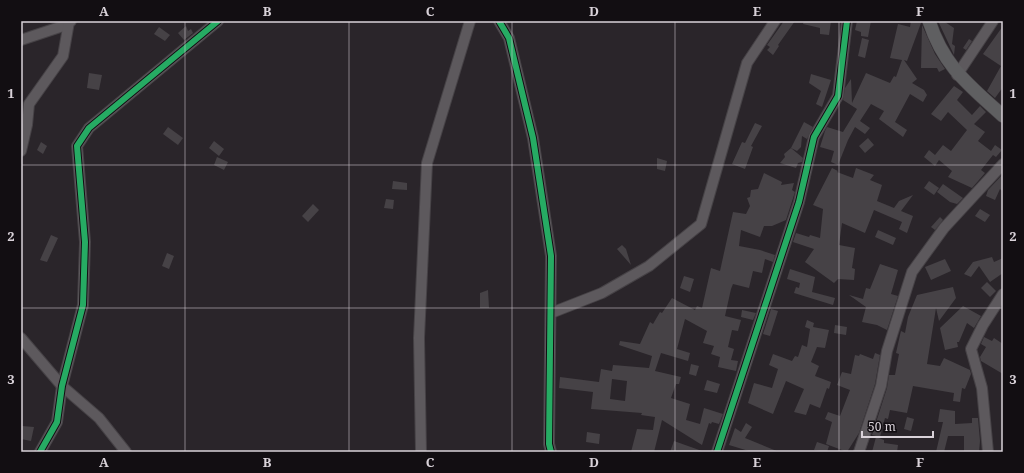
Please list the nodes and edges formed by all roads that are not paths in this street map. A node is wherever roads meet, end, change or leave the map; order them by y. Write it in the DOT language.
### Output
graph roads {
  1 [pos="218,21"];
  2 [pos="470,21"];
  3 [pos="499,21"];
  4 [pos="775,21"];
  5 [pos="847,21"];
  6 [pos="929,21"];
  7 [pos="993,21"];
  8 [pos="70,22"];
  9 [pos="21,40"];
  10 [pos="957,75"];
  11 [pos="1003,116"];
  12 [pos="24,123"];
  13 [pos="21,151"];
  14 [pos="1003,164"];
  15 [pos="1003,294"];
  16 [pos="551,313"];
  17 [pos="21,338"];
  18 [pos="62,386"];
  19 [pos="40,452"];
  20 [pos="126,452"];
  21 [pos="421,452"];
  22 [pos="551,452"];
  23 [pos="717,452"];
  24 [pos="859,452"];
  25 [pos="988,452"];
  1 -- 18 [label="street"];
  2 -- 21 [label="street"];
  3 -- 16 [label="street"];
  4 -- 16 [label="street"];
  5 -- 23 [label="street"];
  6 -- 10 [label="street"];
  7 -- 10 [label="street"];
  8 -- 9 [label="street"];
  8 -- 12 [label="street"];
  10 -- 11 [label="street"];
  12 -- 13 [label="street"];
  14 -- 24 [label="street"];
  15 -- 25 [label="street"];
  16 -- 22 [label="street"];
  17 -- 18 [label="street"];
  18 -- 19 [label="street"];
  18 -- 20 [label="street"];
}
